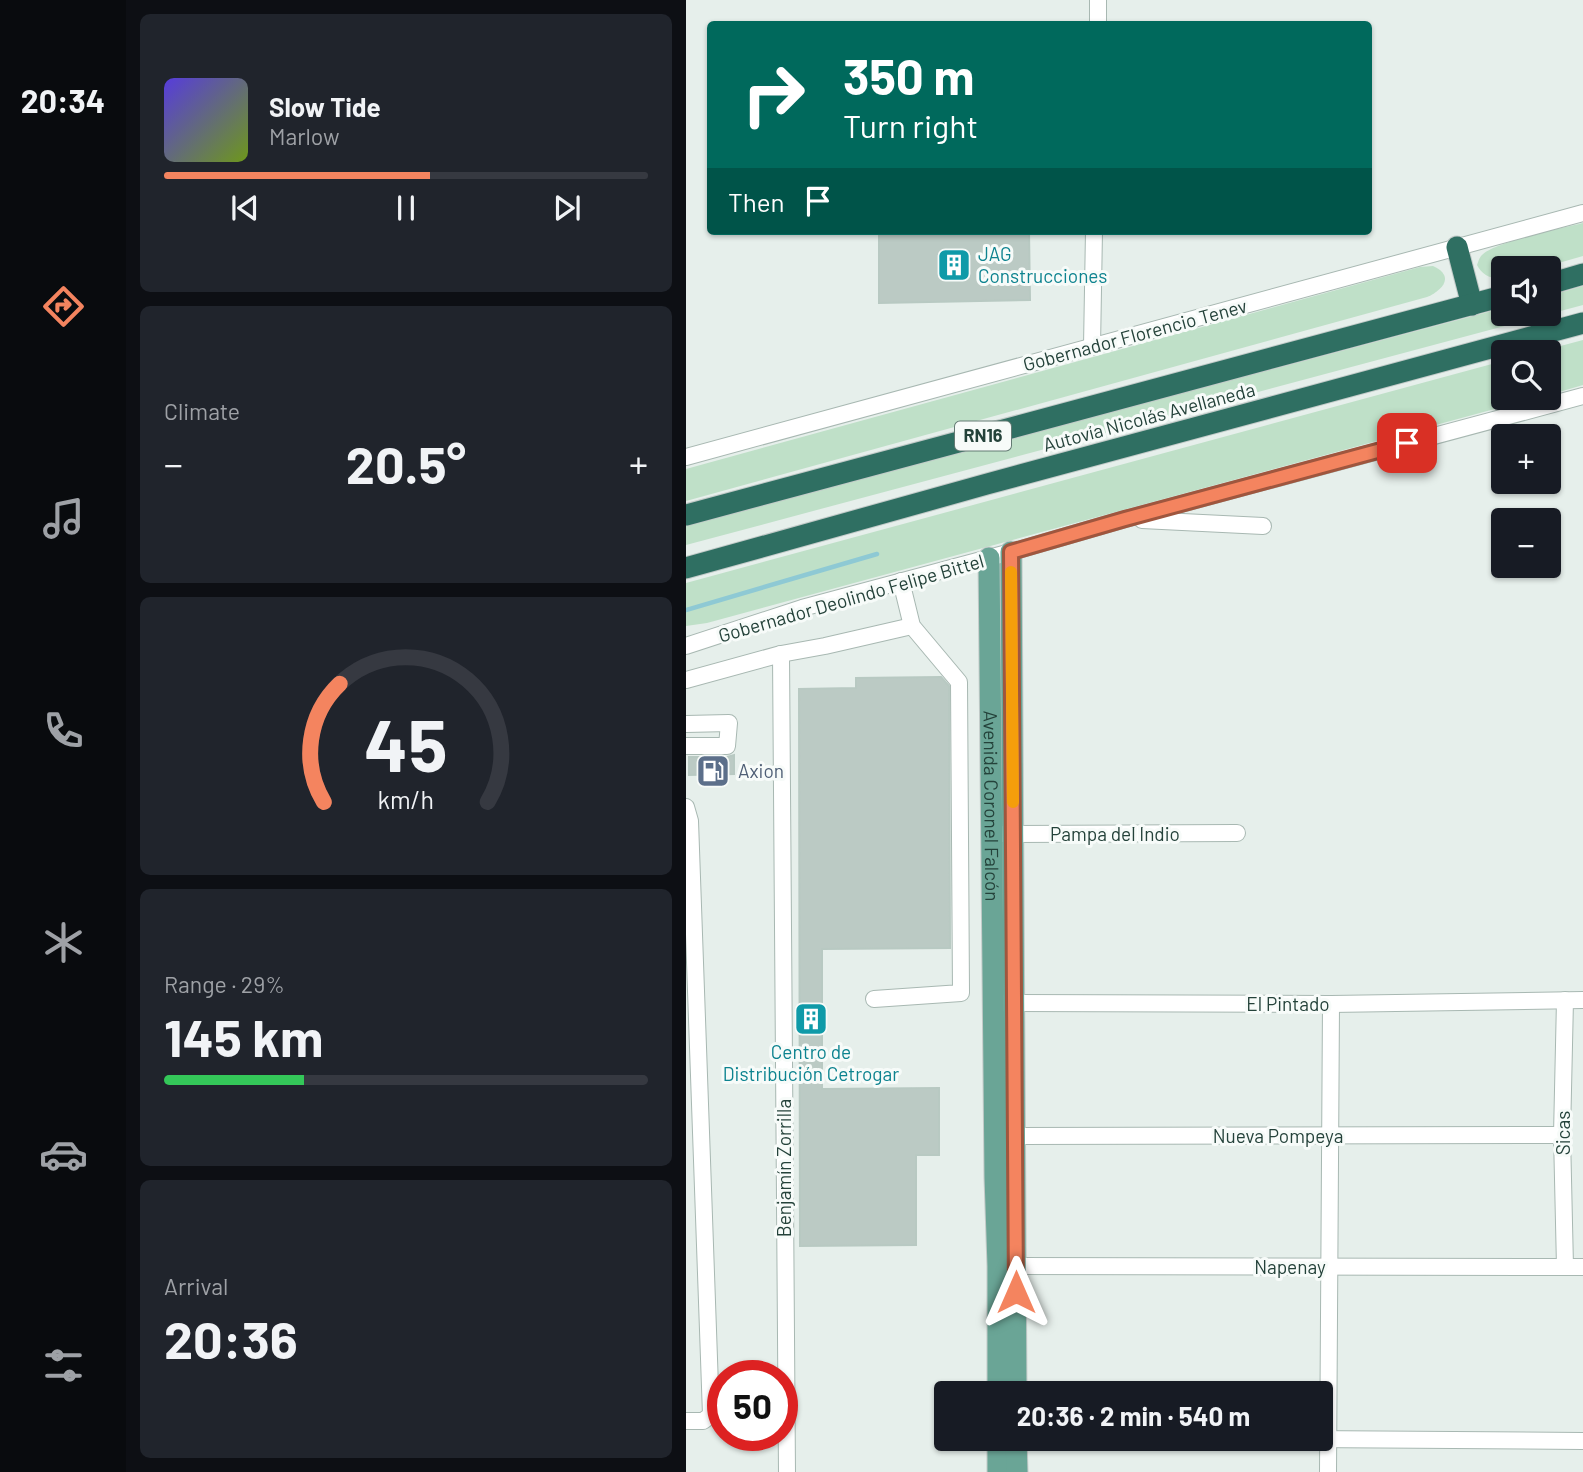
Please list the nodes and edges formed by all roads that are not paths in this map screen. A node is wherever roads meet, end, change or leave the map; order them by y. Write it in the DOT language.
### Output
graph roads {
  1 [pos="1098,0"];
  2 [pos="1098,21"];
  3 [pos="1583,213"];
  4 [pos="1094,235"];
  5 [pos="1457,247"];
  6 [pos="1583,274"];
  7 [pos="1561,280"];
  8 [pos="1491,299"];
  9 [pos="1472,305"];
  10 [pos="1583,323"];
  11 [pos="1092,347"];
  12 [pos="1583,396"];
  13 [pos="686,457"];
  14 [pos="686,515"];
  15 [pos="1125,519"];
  16 [pos="1263,526"];
  17 [pos="1011,552"];
  18 [pos="989,558"];
  19 [pos="686,568"];
  20 [pos="901,581"];
  21 [pos="912,626"];
  22 [pos="686,646"];
  23 [pos="781,653"];
  24 [pos="686,680"];
  25 [pos="686,724"];
  26 [pos="686,746"];
  27 [pos="686,807"];
  28 [pos="1237,833"];
  29 [pos="1002,834"];
  30 [pos="874,999"];
  31 [pos="1565,1000"];
  32 [pos="1583,1000"];
  33 [pos="1004,1003"];
  34 [pos="1331,1004"];
  35 [pos="1005,1135"];
  36 [pos="1562,1135"];
  37 [pos="1329,1136"];
  38 [pos="1007,1266"];
  39 [pos="1328,1267"];
  40 [pos="1565,1267"];
  41 [pos="1583,1267"];
  42 [pos="999,1381"];
  43 [pos="1015,1381"];
  44 [pos="1329,1381"];
  45 [pos="686,1421"];
  46 [pos="1333,1440"];
  47 [pos="1583,1441"];
  48 [pos="998,1451"];
  49 [pos="1016,1451"];
  50 [pos="1329,1451"];
  51 [pos="787,1472"];
  52 [pos="998,1472"];
  53 [pos="1017,1472"];
  54 [pos="1328,1472"];
  1 -- 2 [label="street"];
  3 -- 5 [label="street, Gobernador Florencio Tenev"];
  4 -- 11 [label="street"];
  5 -- 9 [label="highway"];
  5 -- 11 [label="street, Gobernador Florencio Tenev"];
  6 -- 7 [label="highway"];
  8 -- 9 [label="highway, Autovía Nicolás Avellaneda / RN16"];
  9 -- 14 [label="highway, Autovía Nicolás Avellaneda / RN16"];
  10 -- 19 [label="highway, Autovía Nicolás Avellaneda / RN16"];
  11 -- 13 [label="street, Gobernador Florencio Tenev"];
  12 -- 15 [label="street, Gobernador Deolindo Felipe Bittel"];
  15 -- 16 [label="street"];
  15 -- 17 [label="street, Gobernador Deolindo Felipe Bittel"];
  17 -- 18 [label="street, Gobernador Deolindo Felipe Bittel"];
  17 -- 29 [label="main road, Avenida Coronel Falcón"];
  18 -- 20 [label="street, Gobernador Deolindo Felipe Bittel"];
  18 -- 29 [label="main road, Avenida Coronel Falcón"];
  20 -- 21 [label="street"];
  20 -- 22 [label="street, Gobernador Deolindo Felipe Bittel"];
  21 -- 23 [label="street"];
  21 -- 30 [label="street"];
  23 -- 24 [label="street"];
  23 -- 51 [label="street, Benjamín Zorrilla"];
  25 -- 26 [label="street"];
  27 -- 45 [label="street"];
  28 -- 29 [label="street, Pampa del Indio"];
  29 -- 33 [label="main road, Avenida Coronel Falcón"];
  31 -- 32 [label="street, El Pintado"];
  31 -- 34 [label="street, El Pintado"];
  31 -- 36 [label="street, Sicas"];
  33 -- 34 [label="street, El Pintado"];
  33 -- 35 [label="main road, Avenida Coronel Falcón"];
  34 -- 37 [label="street"];
  35 -- 37 [label="street, Nueva Pompeya"];
  35 -- 38 [label="main road, Avenida Coronel Falcón"];
  36 -- 37 [label="street, Nueva Pompeya"];
  36 -- 40 [label="street, Sicas"];
  37 -- 39 [label="street"];
  38 -- 39 [label="street, Napenay"];
  38 -- 42 [label="main road, Avenida Coronel Falcón"];
  38 -- 43 [label="main road, Avenida Coronel Falcón"];
  39 -- 40 [label="street, Napenay"];
  39 -- 44 [label="street"];
  40 -- 41 [label="street, Napenay"];
  46 -- 47 [label="street"];
  48 -- 52 [label="main road"];
  49 -- 53 [label="main road"];
  50 -- 54 [label="street"];
}
